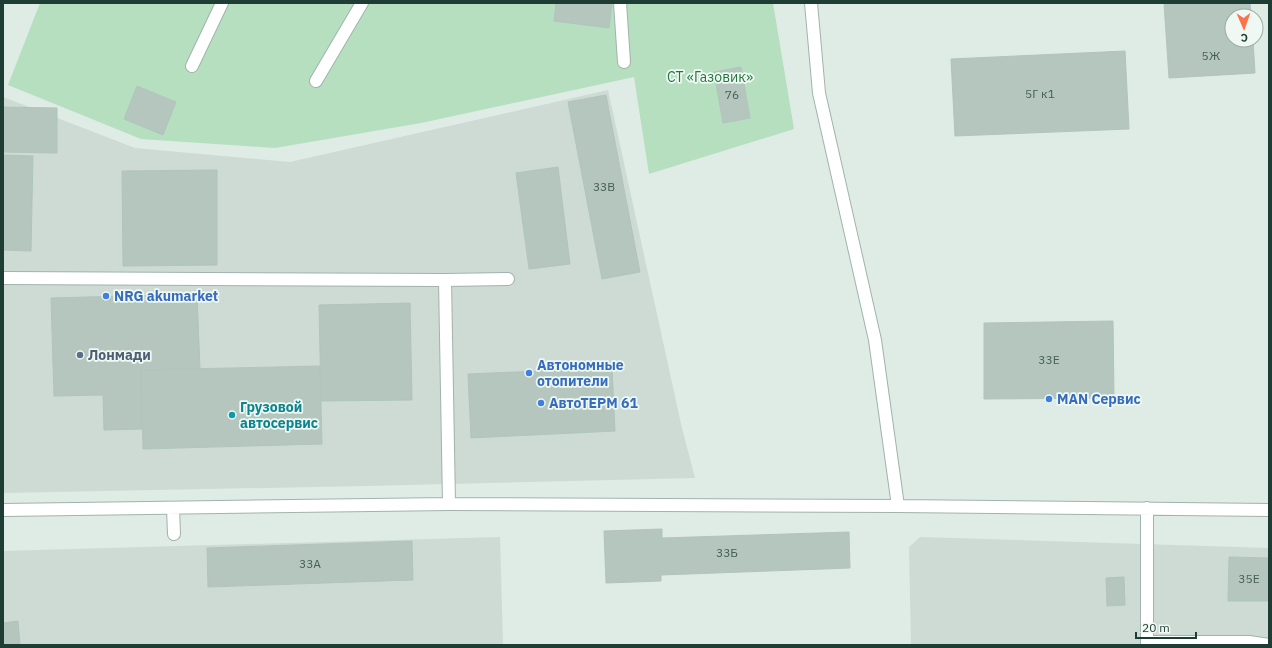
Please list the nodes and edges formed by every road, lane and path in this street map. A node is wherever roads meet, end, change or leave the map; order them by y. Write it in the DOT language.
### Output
graph roads {
  1 [pos="222,3"];
  2 [pos="362,3"];
  3 [pos="620,3"];
  4 [pos="811,3"];
  5 [pos="624,62"];
  6 [pos="192,66"];
  7 [pos="316,81"];
  8 [pos="3,278"];
  9 [pos="508,279"];
  10 [pos="445,280"];
  11 [pos="449,504"];
  12 [pos="898,506"];
  13 [pos="173,508"];
  14 [pos="1147,508"];
  15 [pos="3,510"];
  16 [pos="1269,510"];
  17 [pos="174,534"];
  18 [pos="1147,644"];
  19 [pos="1269,645"];
  1 -- 6 [label="street"];
  2 -- 7 [label="street"];
  3 -- 5 [label="street"];
  4 -- 12 [label="street"];
  8 -- 10 [label="street"];
  9 -- 10 [label="street"];
  10 -- 11 [label="street"];
  11 -- 12 [label="street"];
  11 -- 13 [label="street"];
  12 -- 14 [label="street"];
  13 -- 15 [label="street"];
  13 -- 17 [label="street"];
  14 -- 16 [label="street"];
  14 -- 18 [label="street"];
  18 -- 19 [label="street"];
}
